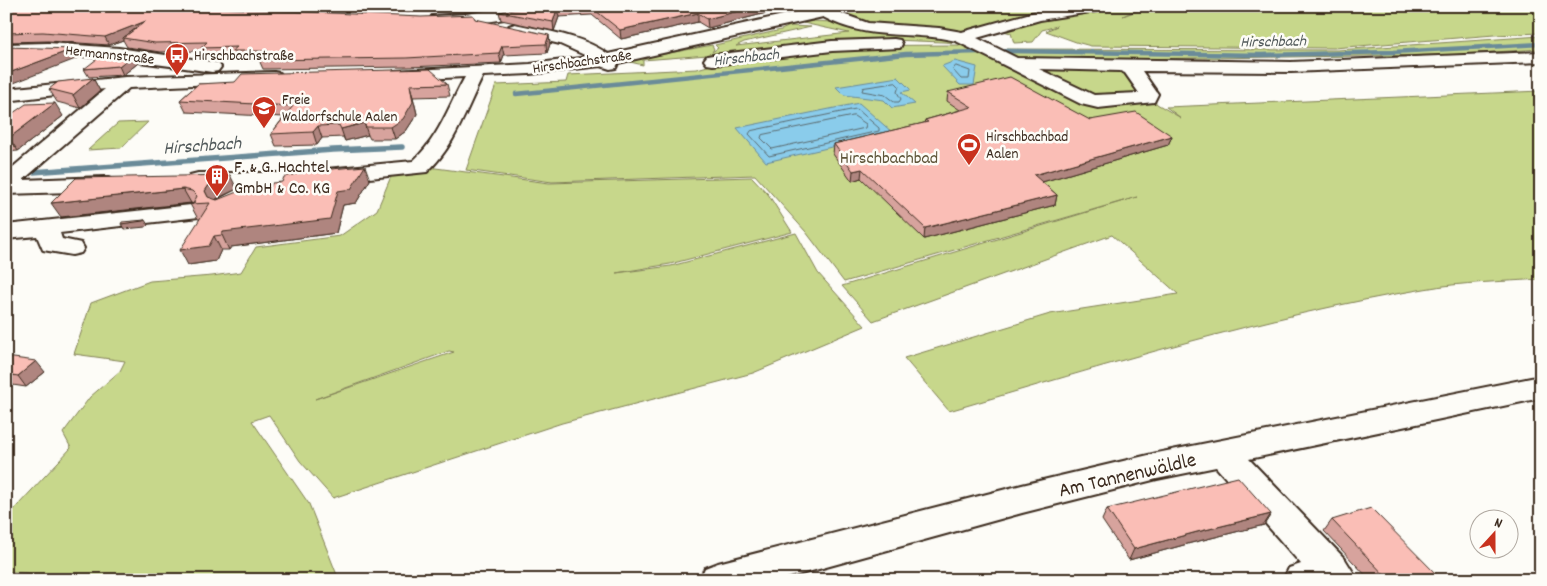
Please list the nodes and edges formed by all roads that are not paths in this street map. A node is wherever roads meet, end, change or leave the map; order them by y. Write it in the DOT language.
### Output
graph roads {
  1 [pos="549,6"];
  2 [pos="853,6"];
  3 [pos="1097,6"];
  4 [pos="822,9"];
  5 [pos="423,15"];
  6 [pos="465,19"];
  7 [pos="960,41"];
  8 [pos="6,49"];
  9 [pos="1541,57"];
  10 [pos="606,60"];
  11 [pos="713,60"];
  12 [pos="1015,63"];
  13 [pos="1118,64"];
  14 [pos="643,68"];
  15 [pos="476,73"];
  16 [pos="385,76"];
  17 [pos="294,77"];
  18 [pos="236,78"];
  19 [pos="125,82"];
  20 [pos="6,96"];
  21 [pos="28,164"];
  22 [pos="6,165"];
  23 [pos="283,180"];
  24 [pos="181,181"];
  25 [pos="125,182"];
  26 [pos="6,186"];
  27 [pos="233,202"];
  28 [pos="190,212"];
  29 [pos="46,228"];
  30 [pos="6,232"];
  31 [pos="72,248"];
  32 [pos="1541,387"];
  33 [pos="1222,452"];
  34 [pos="1325,577"];
  35 [pos="729,579"];
  1 -- 6 [label="street"];
  2 -- 4 [label="street, Hirschbachstraße"];
  3 -- 7 [label="street"];
  4 -- 7 [label="street"];
  4 -- 10 [label="street, Hirschbachstraße"];
  5 -- 6 [label="street"];
  6 -- 10 [label="street"];
  7 -- 11 [label="street"];
  7 -- 12 [label="street"];
  8 -- 18 [label="street, Hermannstraße"];
  9 -- 13 [label="street"];
  10 -- 14 [label="street"];
  10 -- 15 [label="street, Hirschbachstraße"];
  12 -- 13 [label="street"];
  12 -- 13 [label="street"];
  15 -- 16 [label="street, Hirschbachstraße"];
  15 -- 23 [label="street"];
  17 -- 18 [label="street"];
  18 -- 19 [label="street"];
  19 -- 20 [label="street"];
  19 -- 21 [label="street"];
  21 -- 22 [label="street"];
  21 -- 26 [label="street"];
  23 -- 24 [label="street"];
  23 -- 27 [label="street"];
  25 -- 26 [label="street"];
  28 -- 29 [label="street"];
  29 -- 30 [label="street"];
  29 -- 31 [label="street"];
  32 -- 33 [label="street, Am Tannenwäldle"];
  33 -- 34 [label="street"];
  33 -- 35 [label="street, Am Tannenwäldle"];
}
